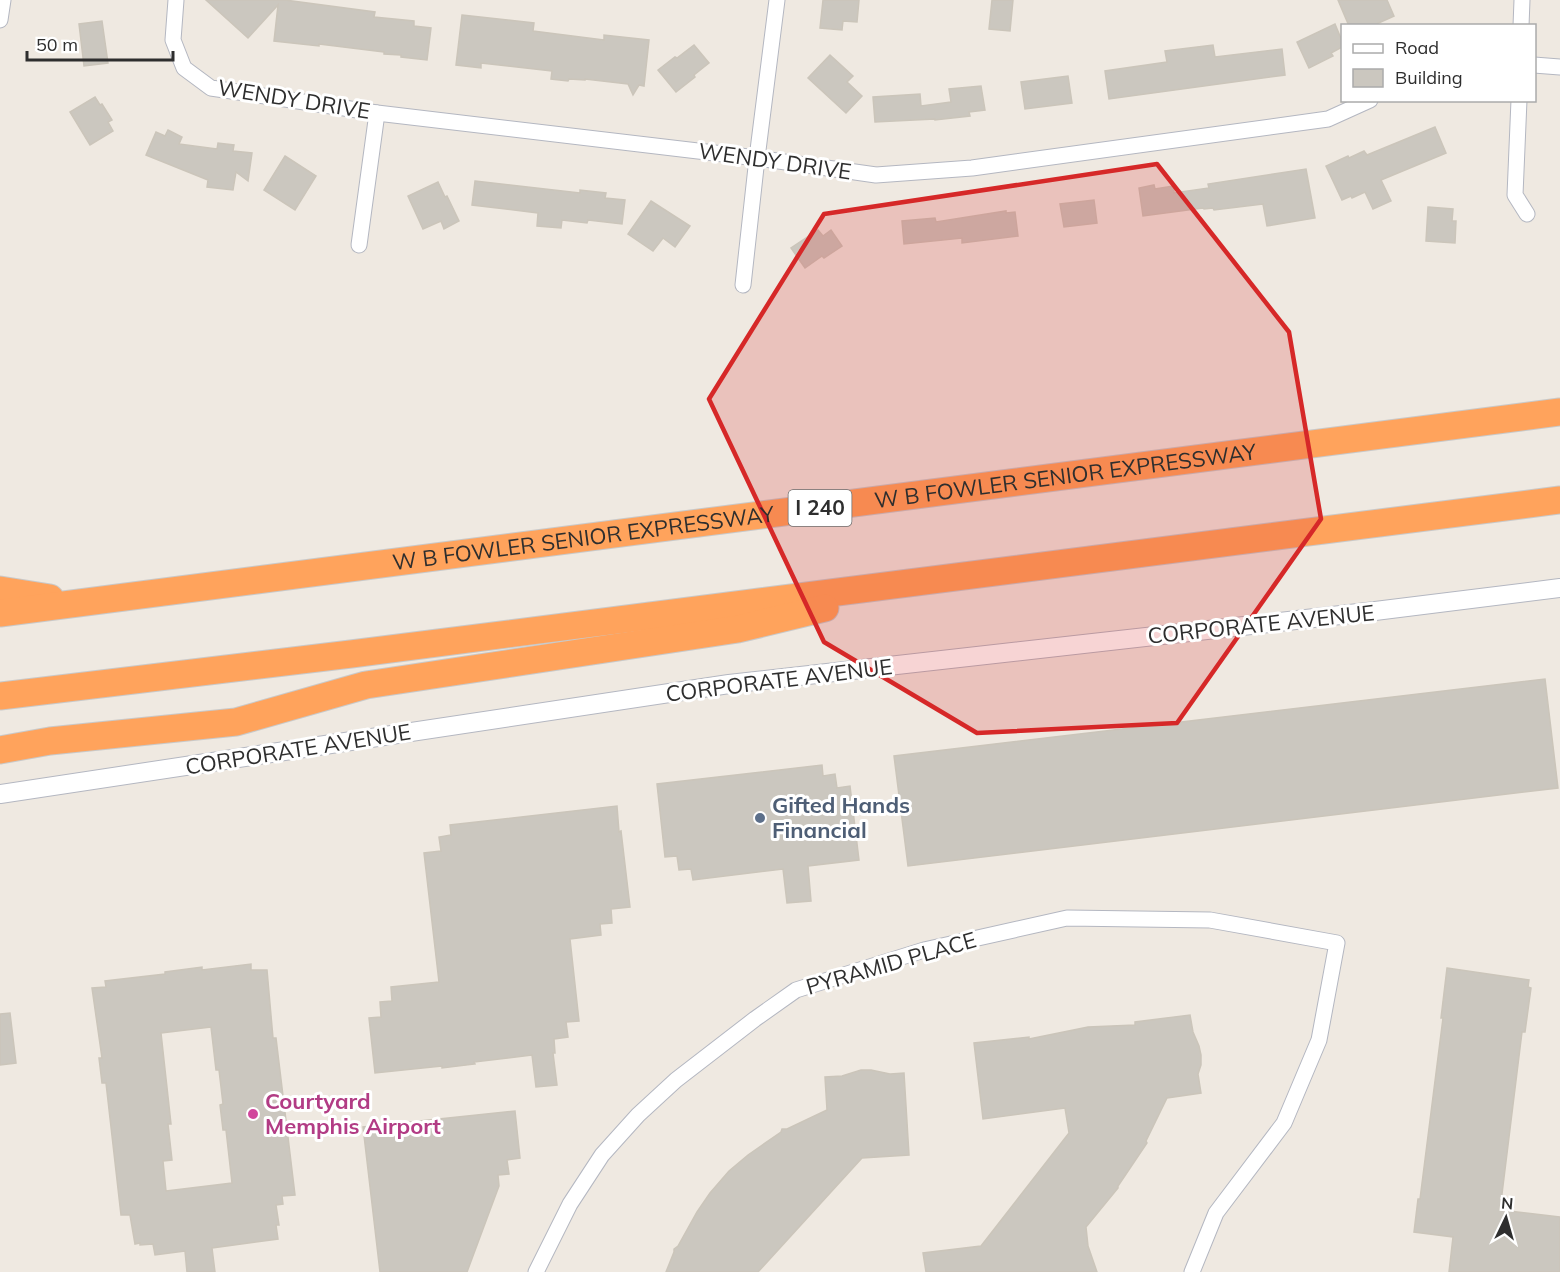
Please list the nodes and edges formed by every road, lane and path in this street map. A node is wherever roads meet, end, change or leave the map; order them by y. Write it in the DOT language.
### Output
graph roads {
  1 [pos="3,0"];
  2 [pos="176,0"];
  3 [pos="777,0"];
  4 [pos="1522,0"];
  5 [pos="0,20"];
  6 [pos="1521,24"];
  7 [pos="1536,65"];
  8 [pos="1560,67"];
  9 [pos="1366,102"];
  10 [pos="1519,102"];
  11 [pos="377,114"];
  12 [pos="757,158"];
  13 [pos="1527,214"];
  14 [pos="360,245"];
  15 [pos="743,285"];
  16 [pos="1560,412"];
  17 [pos="1560,500"];
  18 [pos="963,575"];
  19 [pos="1560,588"];
  20 [pos="0,590"];
  21 [pos="81,603"];
  22 [pos="0,613"];
  23 [pos="0,696"];
  24 [pos="0,750"];
  25 [pos="0,794"];
  26 [pos="536,1272"];
  27 [pos="1192,1272"];
  1 -- 5 [label="street"];
  2 -- 11 [label="street, WENDY DRIVE"];
  3 -- 12 [label="street"];
  4 -- 6 [label="street"];
  7 -- 8 [label="street"];
  9 -- 12 [label="street, WENDY DRIVE"];
  10 -- 13 [label="street"];
  11 -- 12 [label="street, WENDY DRIVE"];
  11 -- 14 [label="street"];
  12 -- 15 [label="street"];
  16 -- 21 [label="highway, W B FOWLER SENIOR EXPRESSWAY / I 240"];
  17 -- 18 [label="highway"];
  18 -- 23 [label="highway"];
  18 -- 24 [label="highway"];
  19 -- 25 [label="street, CORPORATE AVENUE"];
  20 -- 21 [label="highway"];
  21 -- 22 [label="highway, W B FOWLER SENIOR EXPRESSWAY / I 240"];
  26 -- 27 [label="street, PYRAMID PLACE"];
}
